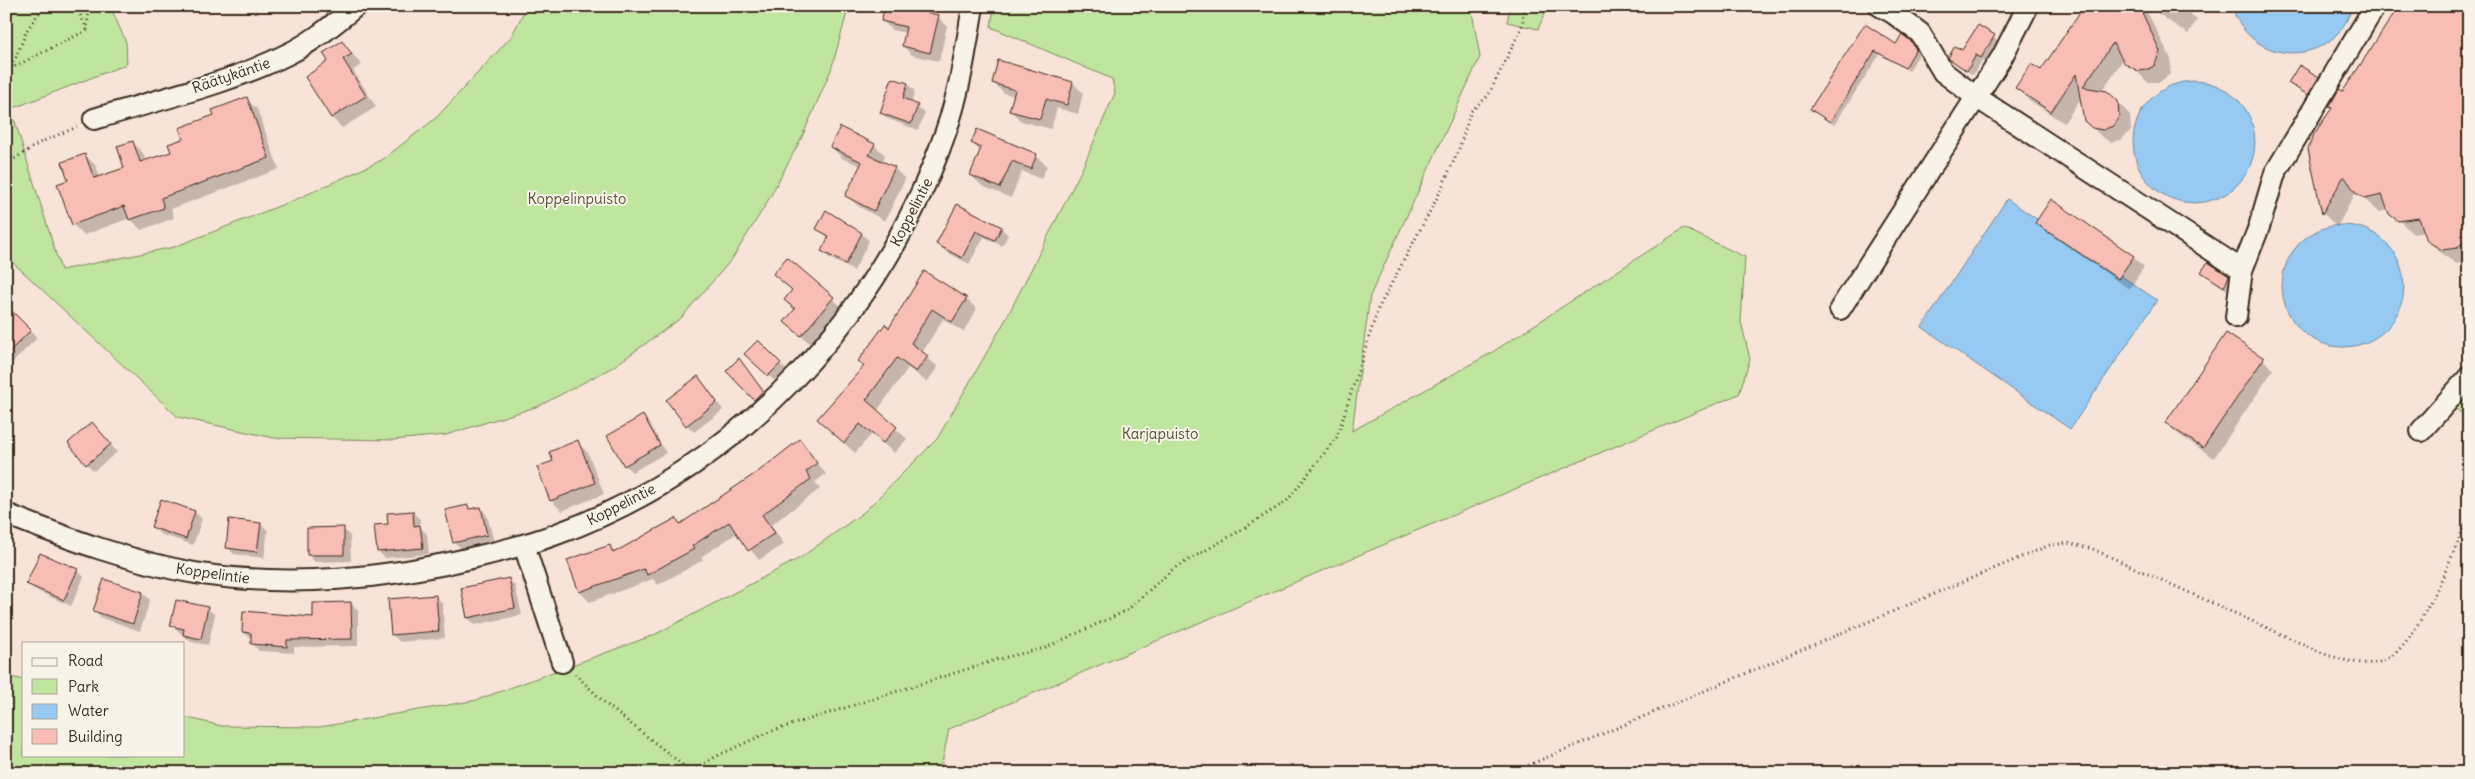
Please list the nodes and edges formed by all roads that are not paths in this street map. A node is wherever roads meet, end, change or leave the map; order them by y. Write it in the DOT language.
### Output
graph roads {
  1 [pos="356,6"];
  2 [pos="973,6"];
  3 [pos="1880,6"];
  4 [pos="2028,6"];
  5 [pos="2375,6"];
  6 [pos="1976,97"];
  7 [pos="94,119"];
  8 [pos="2242,270"];
  9 [pos="1840,309"];
  10 [pos="2236,317"];
  11 [pos="2469,377"];
  12 [pos="2421,431"];
  13 [pos="6,514"];
  14 [pos="524,545"];
  15 [pos="562,662"];
  1 -- 7 [label="street, Räätykäntie"];
  2 -- 14 [label="street, Koppelintie"];
  3 -- 6 [label="street"];
  4 -- 6 [label="street"];
  5 -- 8 [label="street"];
  6 -- 8 [label="street"];
  6 -- 9 [label="street"];
  8 -- 10 [label="street"];
  11 -- 12 [label="street"];
  13 -- 14 [label="street, Koppelintie"];
  14 -- 15 [label="street"];
}
